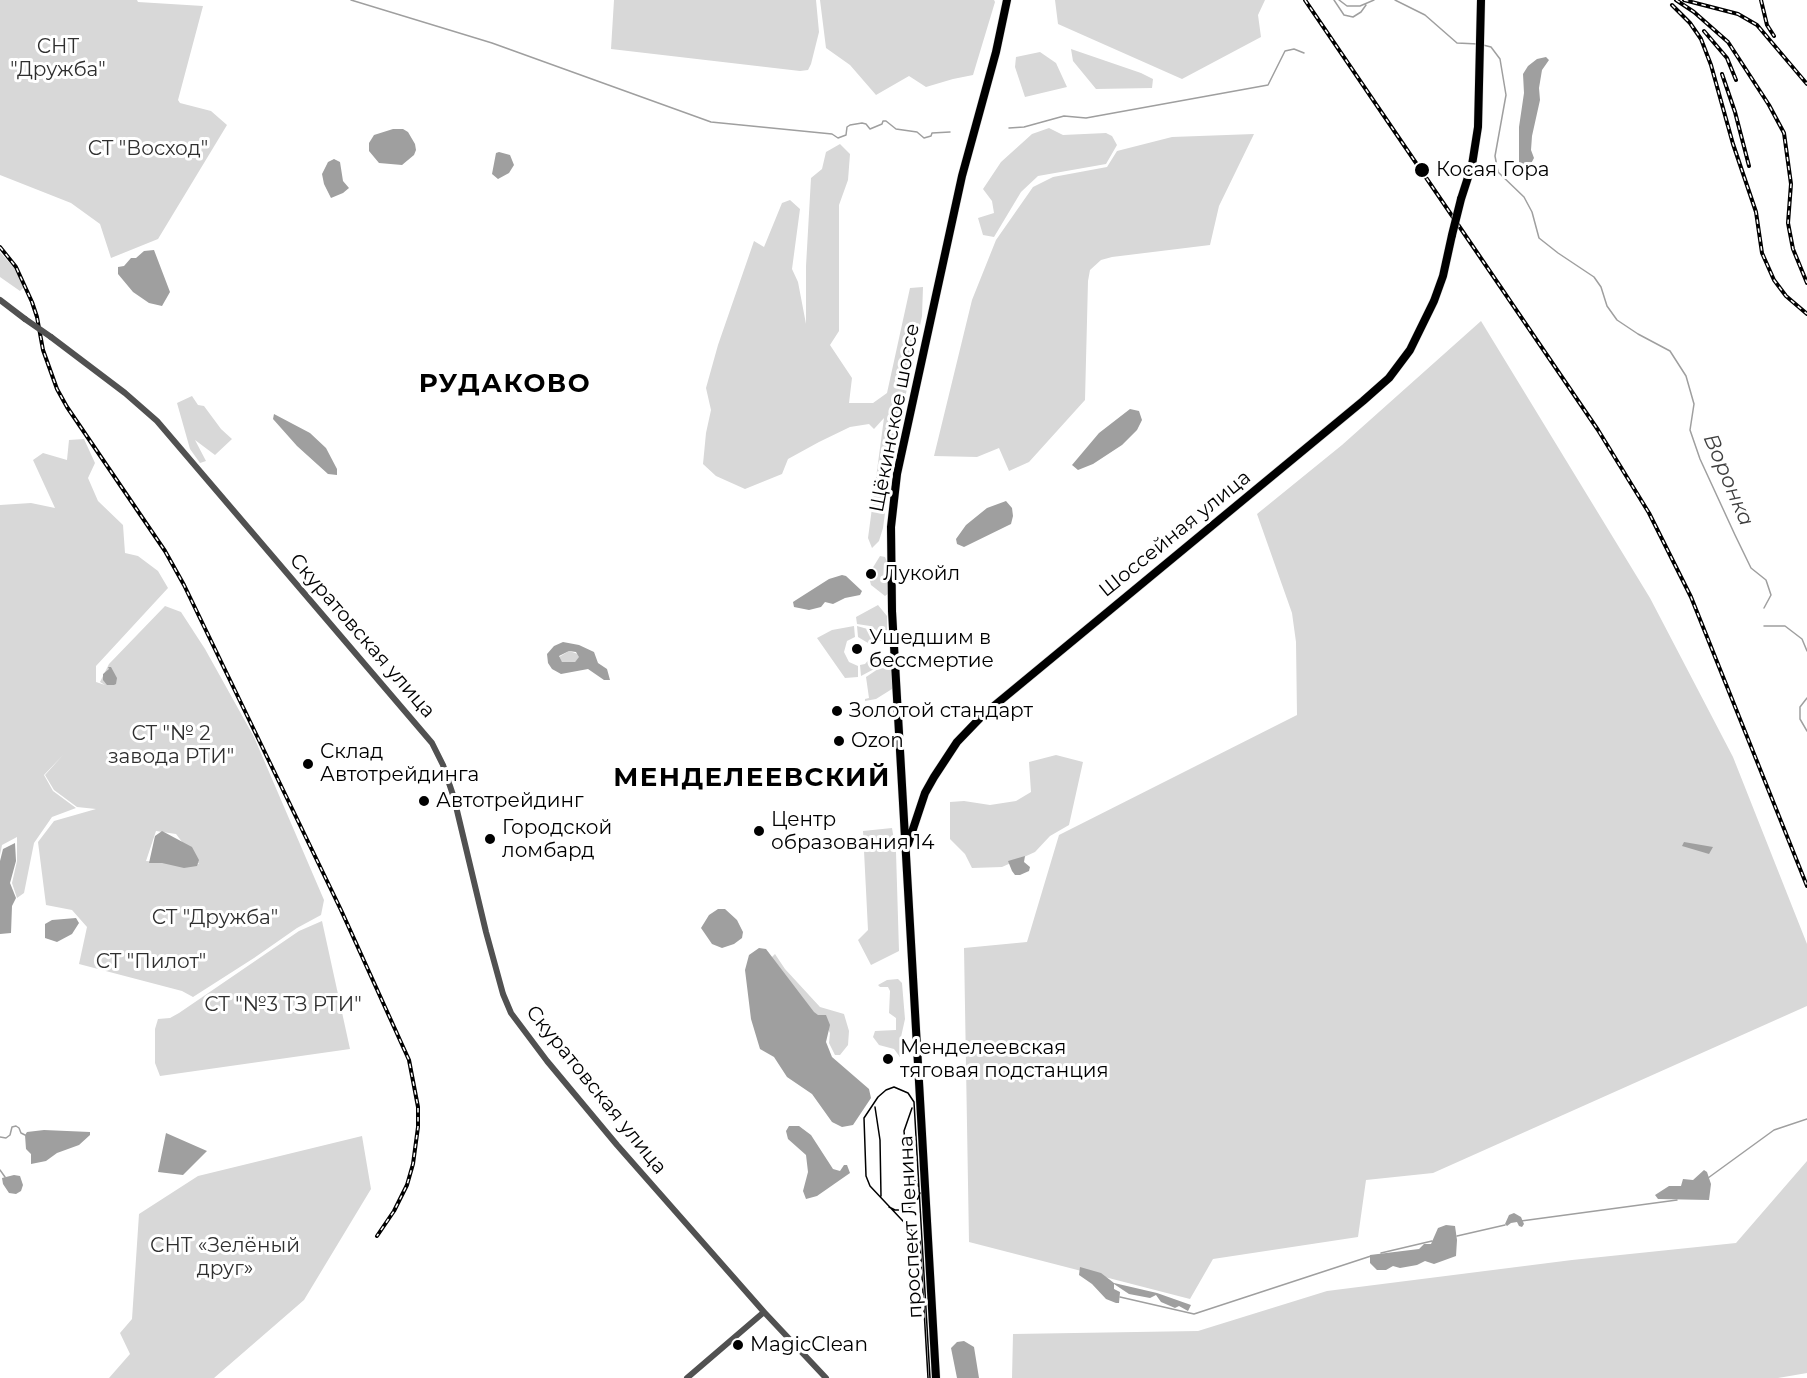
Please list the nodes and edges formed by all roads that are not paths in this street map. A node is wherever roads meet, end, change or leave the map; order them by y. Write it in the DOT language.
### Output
graph roads {
  1 [pos="1007,0"];
  2 [pos="1481,0"];
  3 [pos="0,300"];
  4 [pos="906,851"];
  5 [pos="764,1312"];
  6 [pos="687,1378"];
  7 [pos="826,1378"];
  8 [pos="936,1378"];
  1 -- 4 [label="main road, Щёкинское шоссе"];
  2 -- 4 [label="main road, Шоссейная улица, bridge"];
  3 -- 5 [label="street, Скуратовская улица, bridge"];
  4 -- 8 [label="main road, проспект Ленина"];
  5 -- 6 [label="street"];
  5 -- 7 [label="street, Скуратовская улица"];
}
